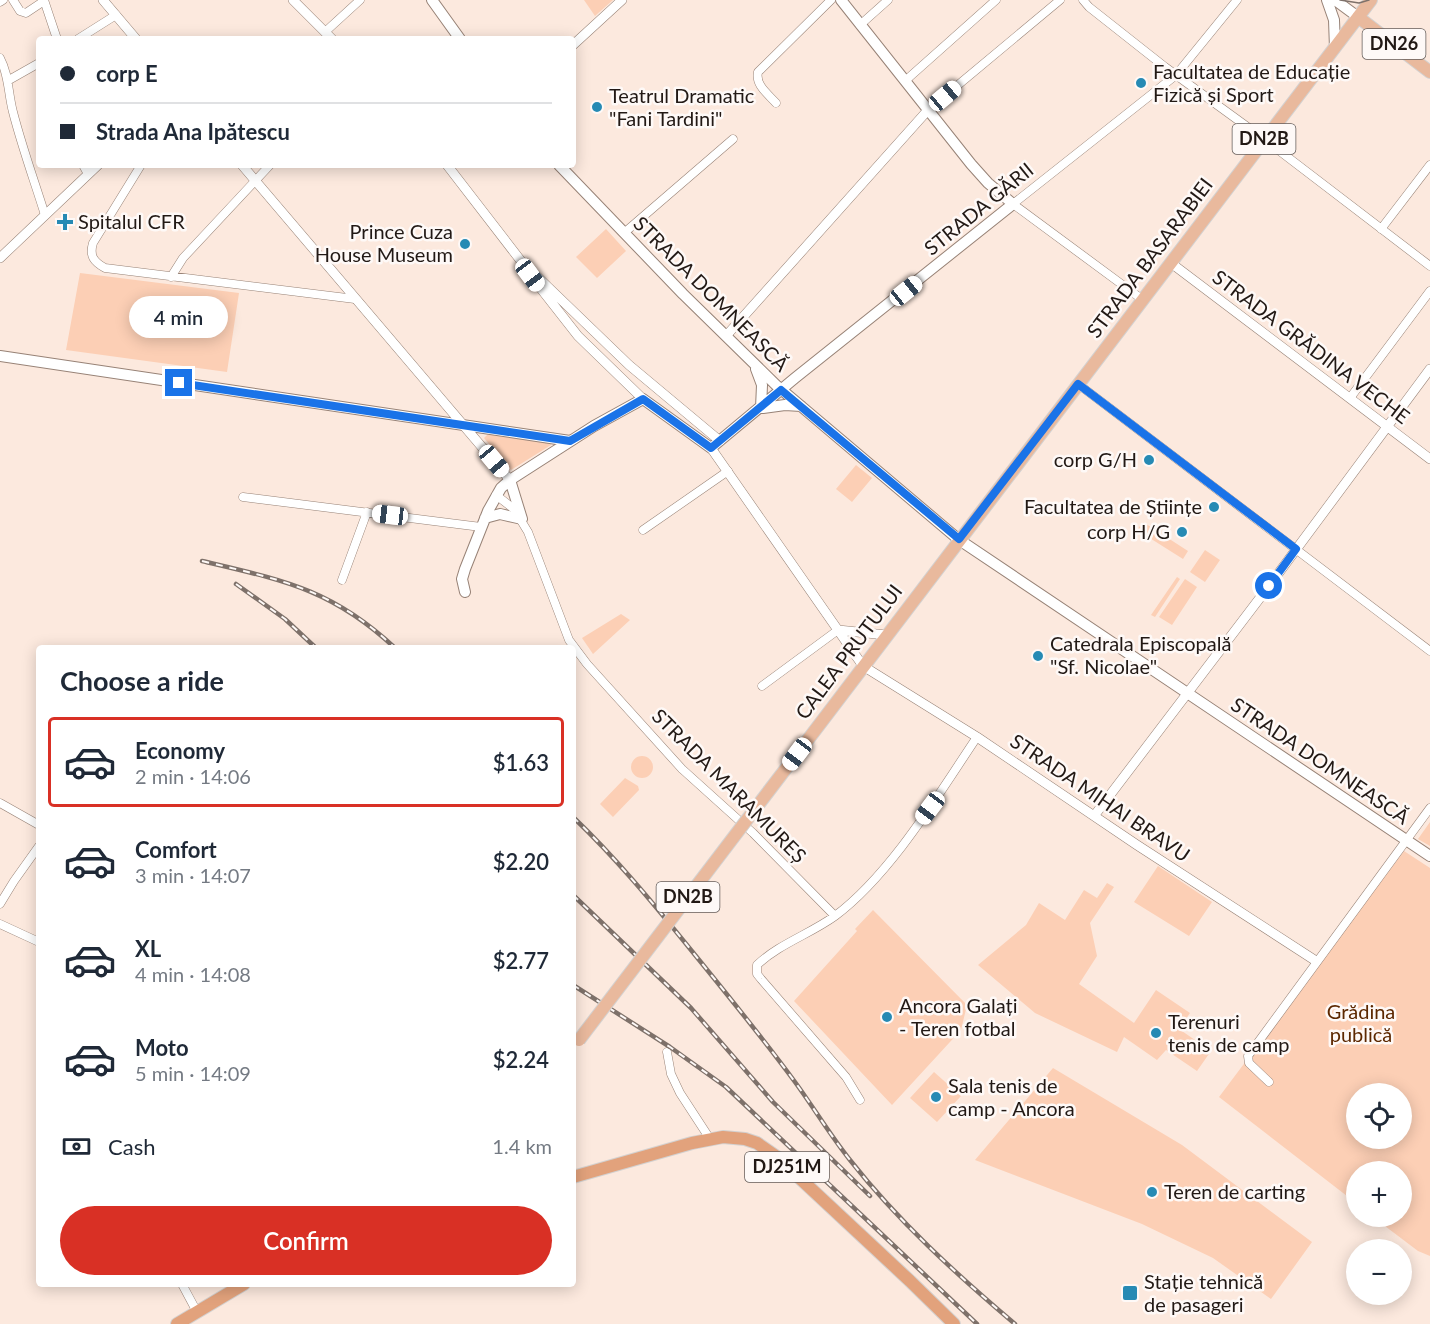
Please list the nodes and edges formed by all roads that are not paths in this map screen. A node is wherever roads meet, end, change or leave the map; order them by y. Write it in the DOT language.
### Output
graph roads {
  1 [pos="13,0"];
  2 [pos="44,0"];
  3 [pos="103,0"];
  4 [pos="293,0"];
  5 [pos="360,0"];
  6 [pos="432,0"];
  7 [pos="622,0"];
  8 [pos="831,0"];
  9 [pos="841,0"];
  10 [pos="888,0"];
  11 [pos="996,0"];
  12 [pos="1060,0"];
  13 [pos="1083,0"];
  14 [pos="1237,0"];
  15 [pos="1327,0"];
  16 [pos="1335,0"];
  17 [pos="1371,0"];
  18 [pos="116,15"];
  19 [pos="1358,17"];
  20 [pos="860,25"];
  21 [pos="56,36"];
  22 [pos="83,36"];
  23 [pos="134,36"];
  24 [pos="328,36"];
  25 [pos="458,36"];
  26 [pos="576,42"];
  27 [pos="1335,48"];
  28 [pos="0,60"];
  29 [pos="36,65"];
  30 [pos="1430,72"];
  31 [pos="1176,75"];
  32 [pos="9,80"];
  33 [pos="905,81"];
  34 [pos="776,103"];
  35 [pos="928,110"];
  36 [pos="733,139"];
  37 [pos="1264,139"];
  38 [pos="1430,165"];
  39 [pos="139,168"];
  40 [pos="245,168"];
  41 [pos="267,168"];
  42 [pos="449,168"];
  43 [pos="562,168"];
  44 [pos="86,170"];
  45 [pos="255,180"];
  46 [pos="1013,204"];
  47 [pos="45,215"];
  48 [pos="1381,229"];
  49 [pos="624,233"];
  50 [pos="0,258"];
  51 [pos="521,261"];
  52 [pos="1171,263"];
  53 [pos="1430,266"];
  54 [pos="171,277"];
  55 [pos="1430,291"];
  56 [pos="355,298"];
  57 [pos="1143,300"];
  58 [pos="726,336"];
  59 [pos="0,356"];
  60 [pos="751,361"];
  61 [pos="1430,369"];
  62 [pos="1078,384"];
  63 [pos="781,390"];
  64 [pos="1350,398"];
  65 [pos="643,399"];
  66 [pos="801,406"];
  67 [pos="761,408"];
  68 [pos="462,424"];
  69 [pos="1387,427"];
  70 [pos="570,441"];
  71 [pos="716,444"];
  72 [pos="1430,459"];
  73 [pos="729,471"];
  74 [pos="510,480"];
  75 [pos="496,495"];
  76 [pos="243,497"];
  77 [pos="367,512"];
  78 [pos="522,519"];
  79 [pos="483,522"];
  80 [pos="643,530"];
  81 [pos="959,539"];
  82 [pos="1296,549"];
  83 [pos="342,580"];
  84 [pos="465,592"];
  85 [pos="838,630"];
  86 [pos="886,635"];
  87 [pos="573,645"];
  88 [pos="576,650"];
  89 [pos="1430,651"];
  90 [pos="863,666"];
  91 [pos="762,686"];
  92 [pos="1188,693"];
  93 [pos="977,737"];
  94 [pos="0,803"];
  95 [pos="1430,808"];
  96 [pos="1094,816"];
  97 [pos="36,823"];
  98 [pos="1406,840"];
  99 [pos="36,850"];
  100 [pos="1430,856"];
  101 [pos="0,904"];
  102 [pos="835,916"];
  103 [pos="0,924"];
  104 [pos="36,941"];
  105 [pos="1316,961"];
  106 [pos="576,1043"];
  107 [pos="667,1052"];
  108 [pos="1269,1082"];
  109 [pos="860,1100"];
  110 [pos="710,1139"];
  111 [pos="576,1176"];
  112 [pos="184,1287"];
  113 [pos="239,1287"];
  114 [pos="197,1312"];
  115 [pos="177,1324"];
  116 [pos="954,1324"];
  1 -- 2 [label="street"];
  2 -- 21 [label="street"];
  3 -- 18 [label="street"];
  4 -- 24 [label="street"];
  5 -- 24 [label="street"];
  6 -- 25 [label="main road"];
  7 -- 26 [label="street"];
  8 -- 34 [label="street"];
  9 -- 20 [label="main road"];
  10 -- 20 [label="street"];
  11 -- 33 [label="street"];
  12 -- 35 [label="street"];
  13 -- 31 [label="street"];
  14 -- 31 [label="street, STRADA GĂRII"];
  15 -- 27 [label="main road"];
  16 -- 19 [label="main road"];
  17 -- 19 [label="main road, STRADA BASARABIEI / DN2B"];
  18 -- 22 [label="street"];
  18 -- 23 [label="street"];
  19 -- 27 [label="main road, STRADA BASARABIEI / DN2B"];
  19 -- 30 [label="main road, DN26"];
  20 -- 33 [label="main road"];
  27 -- 37 [label="main road, STRADA BASARABIEI / DN2B"];
  28 -- 32 [label="street"];
  29 -- 32 [label="street"];
  31 -- 37 [label="street"];
  31 -- 46 [label="street, STRADA GĂRII"];
  32 -- 47 [label="street"];
  33 -- 35 [label="main road"];
  35 -- 46 [label="main road"];
  35 -- 58 [label="street"];
  36 -- 49 [label="street"];
  37 -- 48 [label="street"];
  37 -- 52 [label="main road, STRADA BASARABIEI / DN2B"];
  38 -- 48 [label="street"];
  39 -- 54 [label="street"];
  40 -- 45 [label="street"];
  41 -- 45 [label="street"];
  42 -- 51 [label="street"];
  43 -- 49 [label="main road, STRADA DOMNEASCĂ"];
  44 -- 47 [label="street"];
  45 -- 54 [label="street"];
  45 -- 56 [label="street"];
  46 -- 57 [label="street"];
  46 -- 63 [label="main road, STRADA GĂRII"];
  47 -- 50 [label="street"];
  48 -- 53 [label="street"];
  49 -- 58 [label="main road, STRADA DOMNEASCĂ"];
  51 -- 65 [label="street"];
  51 -- 71 [label="street"];
  52 -- 57 [label="main road, STRADA BASARABIEI / DN2B"];
  52 -- 64 [label="street, STRADA GRĂDINA VECHE"];
  54 -- 56 [label="street"];
  55 -- 64 [label="street"];
  56 -- 68 [label="street"];
  57 -- 62 [label="main road, STRADA BASARABIEI / DN2B"];
  58 -- 60 [label="main road, STRADA DOMNEASCĂ"];
  59 -- 68 [label="main road"];
  60 -- 63 [label="main road, STRADA DOMNEASCĂ"];
  60 -- 67 [label="main road"];
  61 -- 69 [label="street"];
  62 -- 81 [label="main road, STRADA BASARABIEI / DN2B"];
  62 -- 82 [label="street"];
  63 -- 66 [label="main road, STRADA DOMNEASCĂ"];
  63 -- 67 [label="main road, STRADA GĂRII"];
  64 -- 69 [label="street, STRADA GRĂDINA VECHE"];
  65 -- 70 [label="main road"];
  65 -- 71 [label="main road"];
  66 -- 67 [label="main road"];
  66 -- 81 [label="main road, STRADA DOMNEASCĂ"];
  67 -- 71 [label="main road, STRADA GĂRII"];
  68 -- 70 [label="main road"];
  68 -- 74 [label="street"];
  69 -- 72 [label="street, STRADA GRĂDINA VECHE"];
  69 -- 82 [label="street"];
  70 -- 74 [label="main road"];
  71 -- 73 [label="street"];
  73 -- 80 [label="street"];
  73 -- 85 [label="street"];
  74 -- 75 [label="main road"];
  74 -- 78 [label="main road"];
  75 -- 78 [label="street, STRADA MARAMUREȘ"];
  75 -- 79 [label="main road"];
  76 -- 77 [label="street"];
  77 -- 79 [label="street"];
  77 -- 83 [label="street"];
  78 -- 79 [label="main road"];
  78 -- 87 [label="street, STRADA MARAMUREȘ"];
  79 -- 84 [label="main road"];
  81 -- 86 [label="main road, CALEA PRUTULUI / DN2B"];
  81 -- 92 [label="main road, STRADA DOMNEASCĂ"];
  82 -- 89 [label="street"];
  82 -- 92 [label="street"];
  85 -- 86 [label="street"];
  85 -- 90 [label="street"];
  85 -- 91 [label="street"];
  86 -- 90 [label="main road, CALEA PRUTULUI / DN2B"];
  88 -- 102 [label="street, STRADA MARAMUREȘ"];
  90 -- 93 [label="street, STRADA MIHAI BRAVU"];
  90 -- 106 [label="main road, CALEA PRUTULUI / DN2B, bridge"];
  92 -- 96 [label="street"];
  92 -- 98 [label="main road, STRADA DOMNEASCĂ"];
  93 -- 96 [label="street, STRADA MIHAI BRAVU"];
  93 -- 102 [label="street"];
  94 -- 97 [label="street"];
  95 -- 98 [label="street"];
  96 -- 105 [label="street, STRADA MIHAI BRAVU"];
  98 -- 100 [label="main road, STRADA DOMNEASCĂ"];
  98 -- 105 [label="street"];
  99 -- 101 [label="street"];
  102 -- 109 [label="street"];
  103 -- 104 [label="street"];
  105 -- 108 [label="street"];
  107 -- 110 [label="street"];
  110 -- 111 [label="highway, DJ251M"];
  110 -- 116 [label="highway, DJ251M"];
  112 -- 114 [label="street"];
  113 -- 114 [label="highway"];
  114 -- 115 [label="highway"];
}
